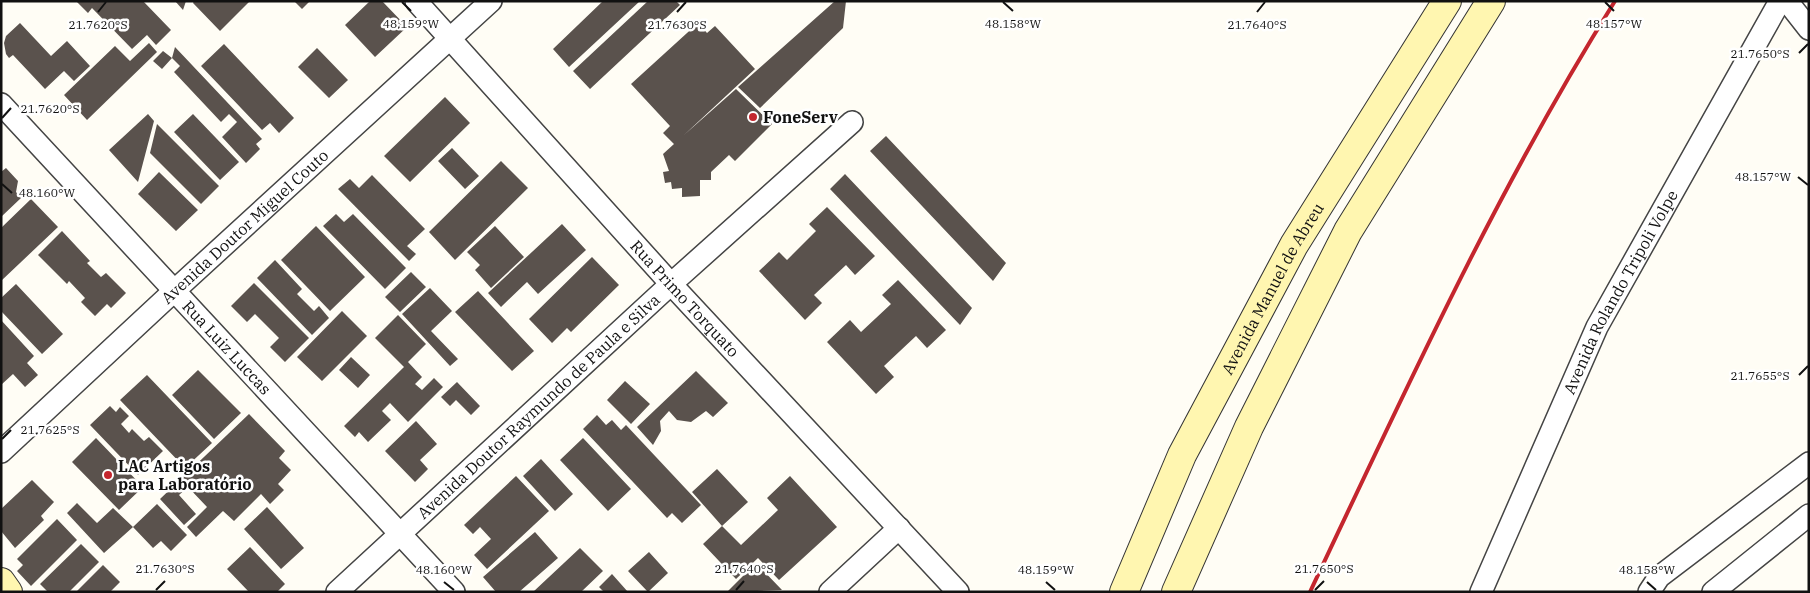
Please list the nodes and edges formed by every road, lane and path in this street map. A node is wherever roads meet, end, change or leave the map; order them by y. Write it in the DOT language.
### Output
graph roads {
  1 [pos="416,1"];
  2 [pos="491,1"];
  3 [pos="1447,1"];
  4 [pos="1491,1"];
  5 [pos="1780,1"];
  6 [pos="1787,1"];
  7 [pos="1809,29"];
  8 [pos="450,38"];
  9 [pos="1,104"];
  10 [pos="852,122"];
  11 [pos="671,284"];
  12 [pos="174,291"];
  13 [pos="1,452"];
  14 [pos="1809,463"];
  15 [pos="1809,515"];
  16 [pos="899,528"];
  17 [pos="399,533"];
  18 [pos="1,582"];
  19 [pos="8,592"];
  20 [pos="337,592"];
  21 [pos="454,592"];
  22 [pos="830,592"];
  23 [pos="958,592"];
  24 [pos="1124,592"];
  25 [pos="1176,592"];
  26 [pos="1481,592"];
  27 [pos="1649,592"];
  28 [pos="1712,592"];
  1 -- 8 [label="street, Rua Primo Torquato"];
  2 -- 8 [label="street, Avenida Doutor Miguel Couto"];
  3 -- 24 [label="main road, Avenida Manuel de Abreu"];
  4 -- 25 [label="main road"];
  5 -- 26 [label="street, Avenida Rolando Tripoli Volpe"];
  6 -- 7 [label="street"];
  8 -- 11 [label="street, Rua Primo Torquato"];
  8 -- 12 [label="street, Avenida Doutor Miguel Couto"];
  9 -- 12 [label="street, Rua Luiz Luccas"];
  10 -- 11 [label="street, Avenida Doutor Raymundo de Paula e Silva"];
  11 -- 16 [label="street, Rua Primo Torquato"];
  11 -- 17 [label="street, Avenida Doutor Raymundo de Paula e Silva"];
  12 -- 13 [label="street, Avenida Doutor Miguel Couto"];
  12 -- 17 [label="street, Rua Luiz Luccas"];
  14 -- 27 [label="street"];
  15 -- 28 [label="street"];
  16 -- 22 [label="street"];
  16 -- 23 [label="street, Rua Primo Torquato"];
  17 -- 20 [label="street, Avenida Doutor Raymundo de Paula e Silva"];
  17 -- 21 [label="street, Rua Luiz Luccas"];
  18 -- 19 [label="main road"];
}
